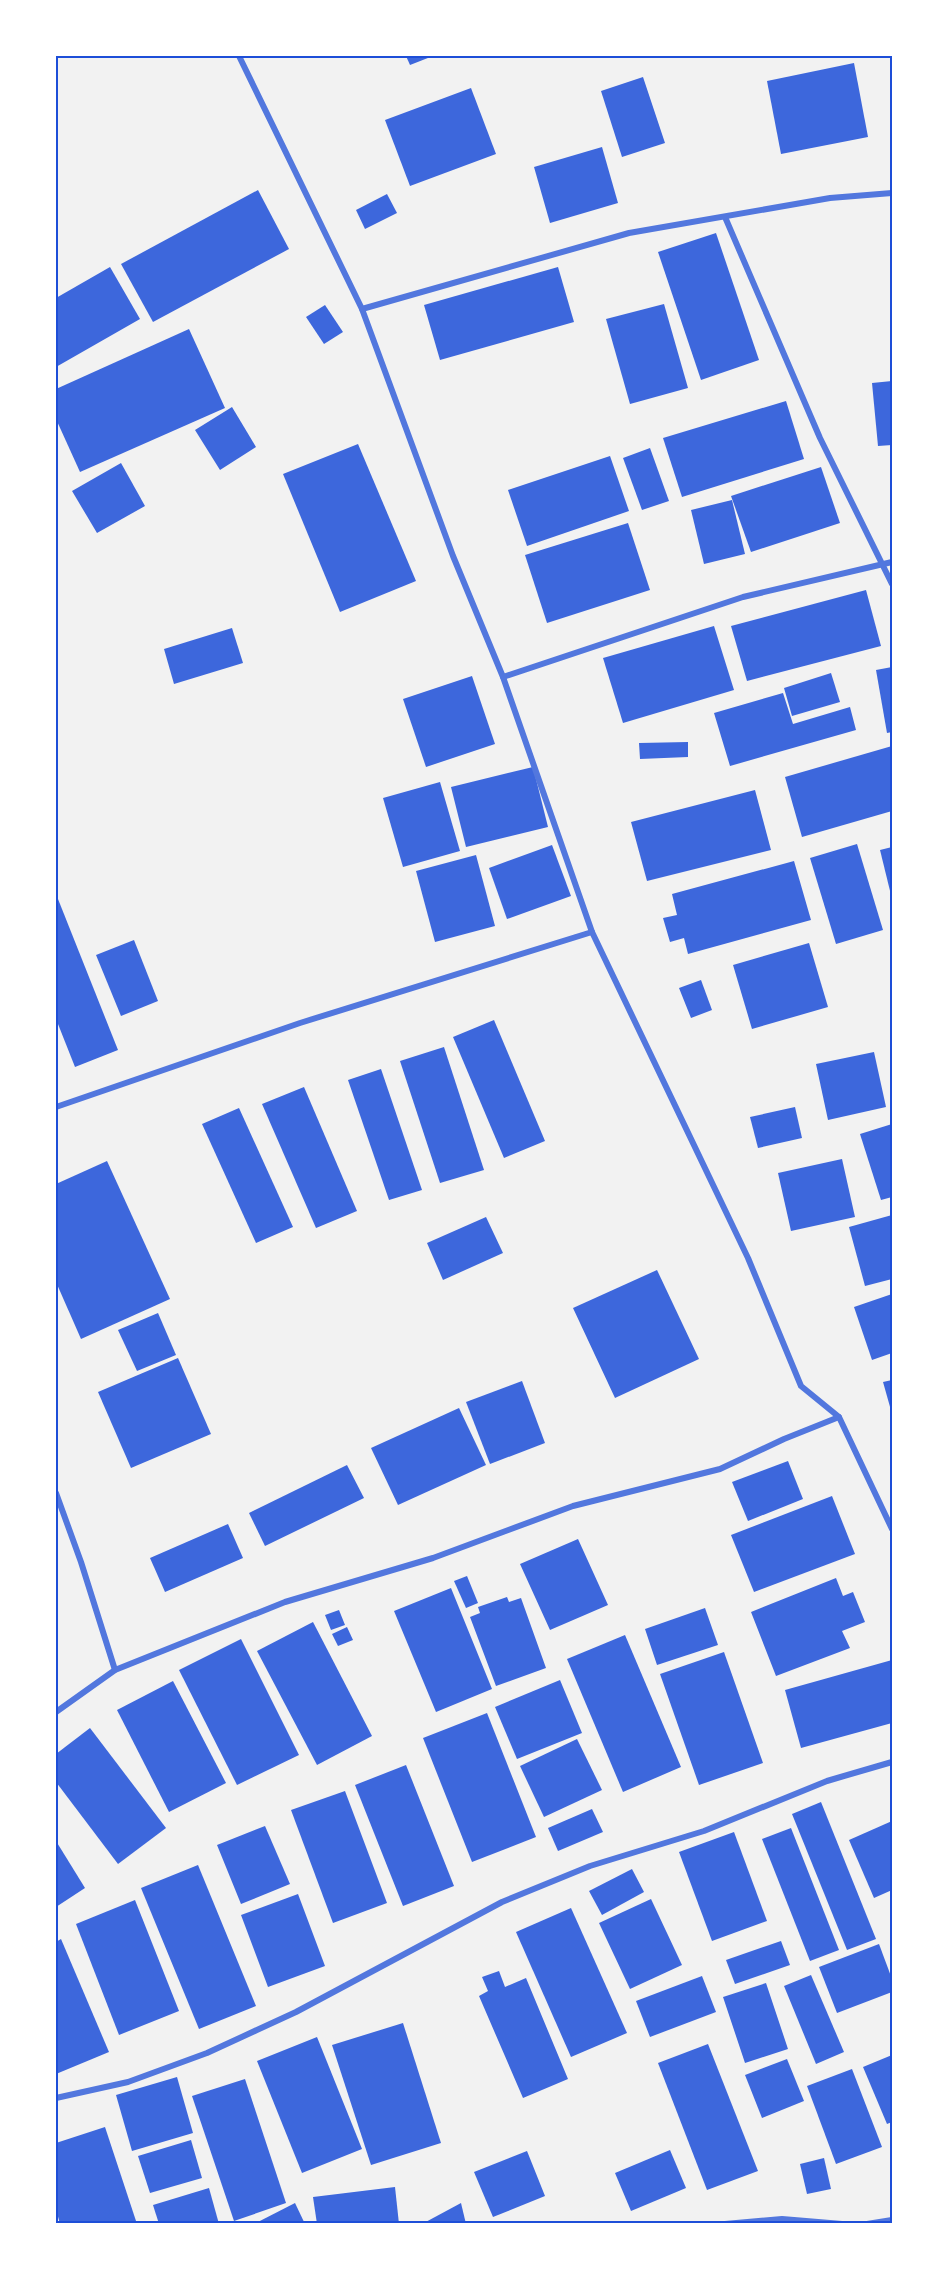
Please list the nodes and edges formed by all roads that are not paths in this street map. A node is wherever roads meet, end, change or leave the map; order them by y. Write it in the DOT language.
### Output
graph roads {
  1 [pos="239,56"];
  2 [pos="892,193"];
  3 [pos="725,217"];
  4 [pos="362,309"];
  5 [pos="892,562"];
  6 [pos="883,563"];
  7 [pos="892,584"];
  8 [pos="503,677"];
  9 [pos="592,932"];
  10 [pos="56,1107"];
  11 [pos="838,1417"];
  12 [pos="56,1493"];
  13 [pos="892,1529"];
  14 [pos="116,1670"];
  15 [pos="56,1712"];
  16 [pos="892,1762"];
  17 [pos="56,2098"];
  18 [pos="892,2220"];
  19 [pos="724,2223"];
  20 [pos="842,2223"];
  21 [pos="867,2223"];
  1 -- 4 [label="street"];
  2 -- 3 [label="street"];
  3 -- 4 [label="street"];
  3 -- 6 [label="street"];
  4 -- 8 [label="street"];
  5 -- 6 [label="street"];
  6 -- 7 [label="street"];
  6 -- 8 [label="street"];
  8 -- 9 [label="street"];
  9 -- 10 [label="street"];
  9 -- 11 [label="street"];
  11 -- 13 [label="street"];
  11 -- 14 [label="street"];
  12 -- 14 [label="street"];
  14 -- 15 [label="street"];
  16 -- 17 [label="street"];
  18 -- 21 [label="street"];
  19 -- 20 [label="street"];
}
